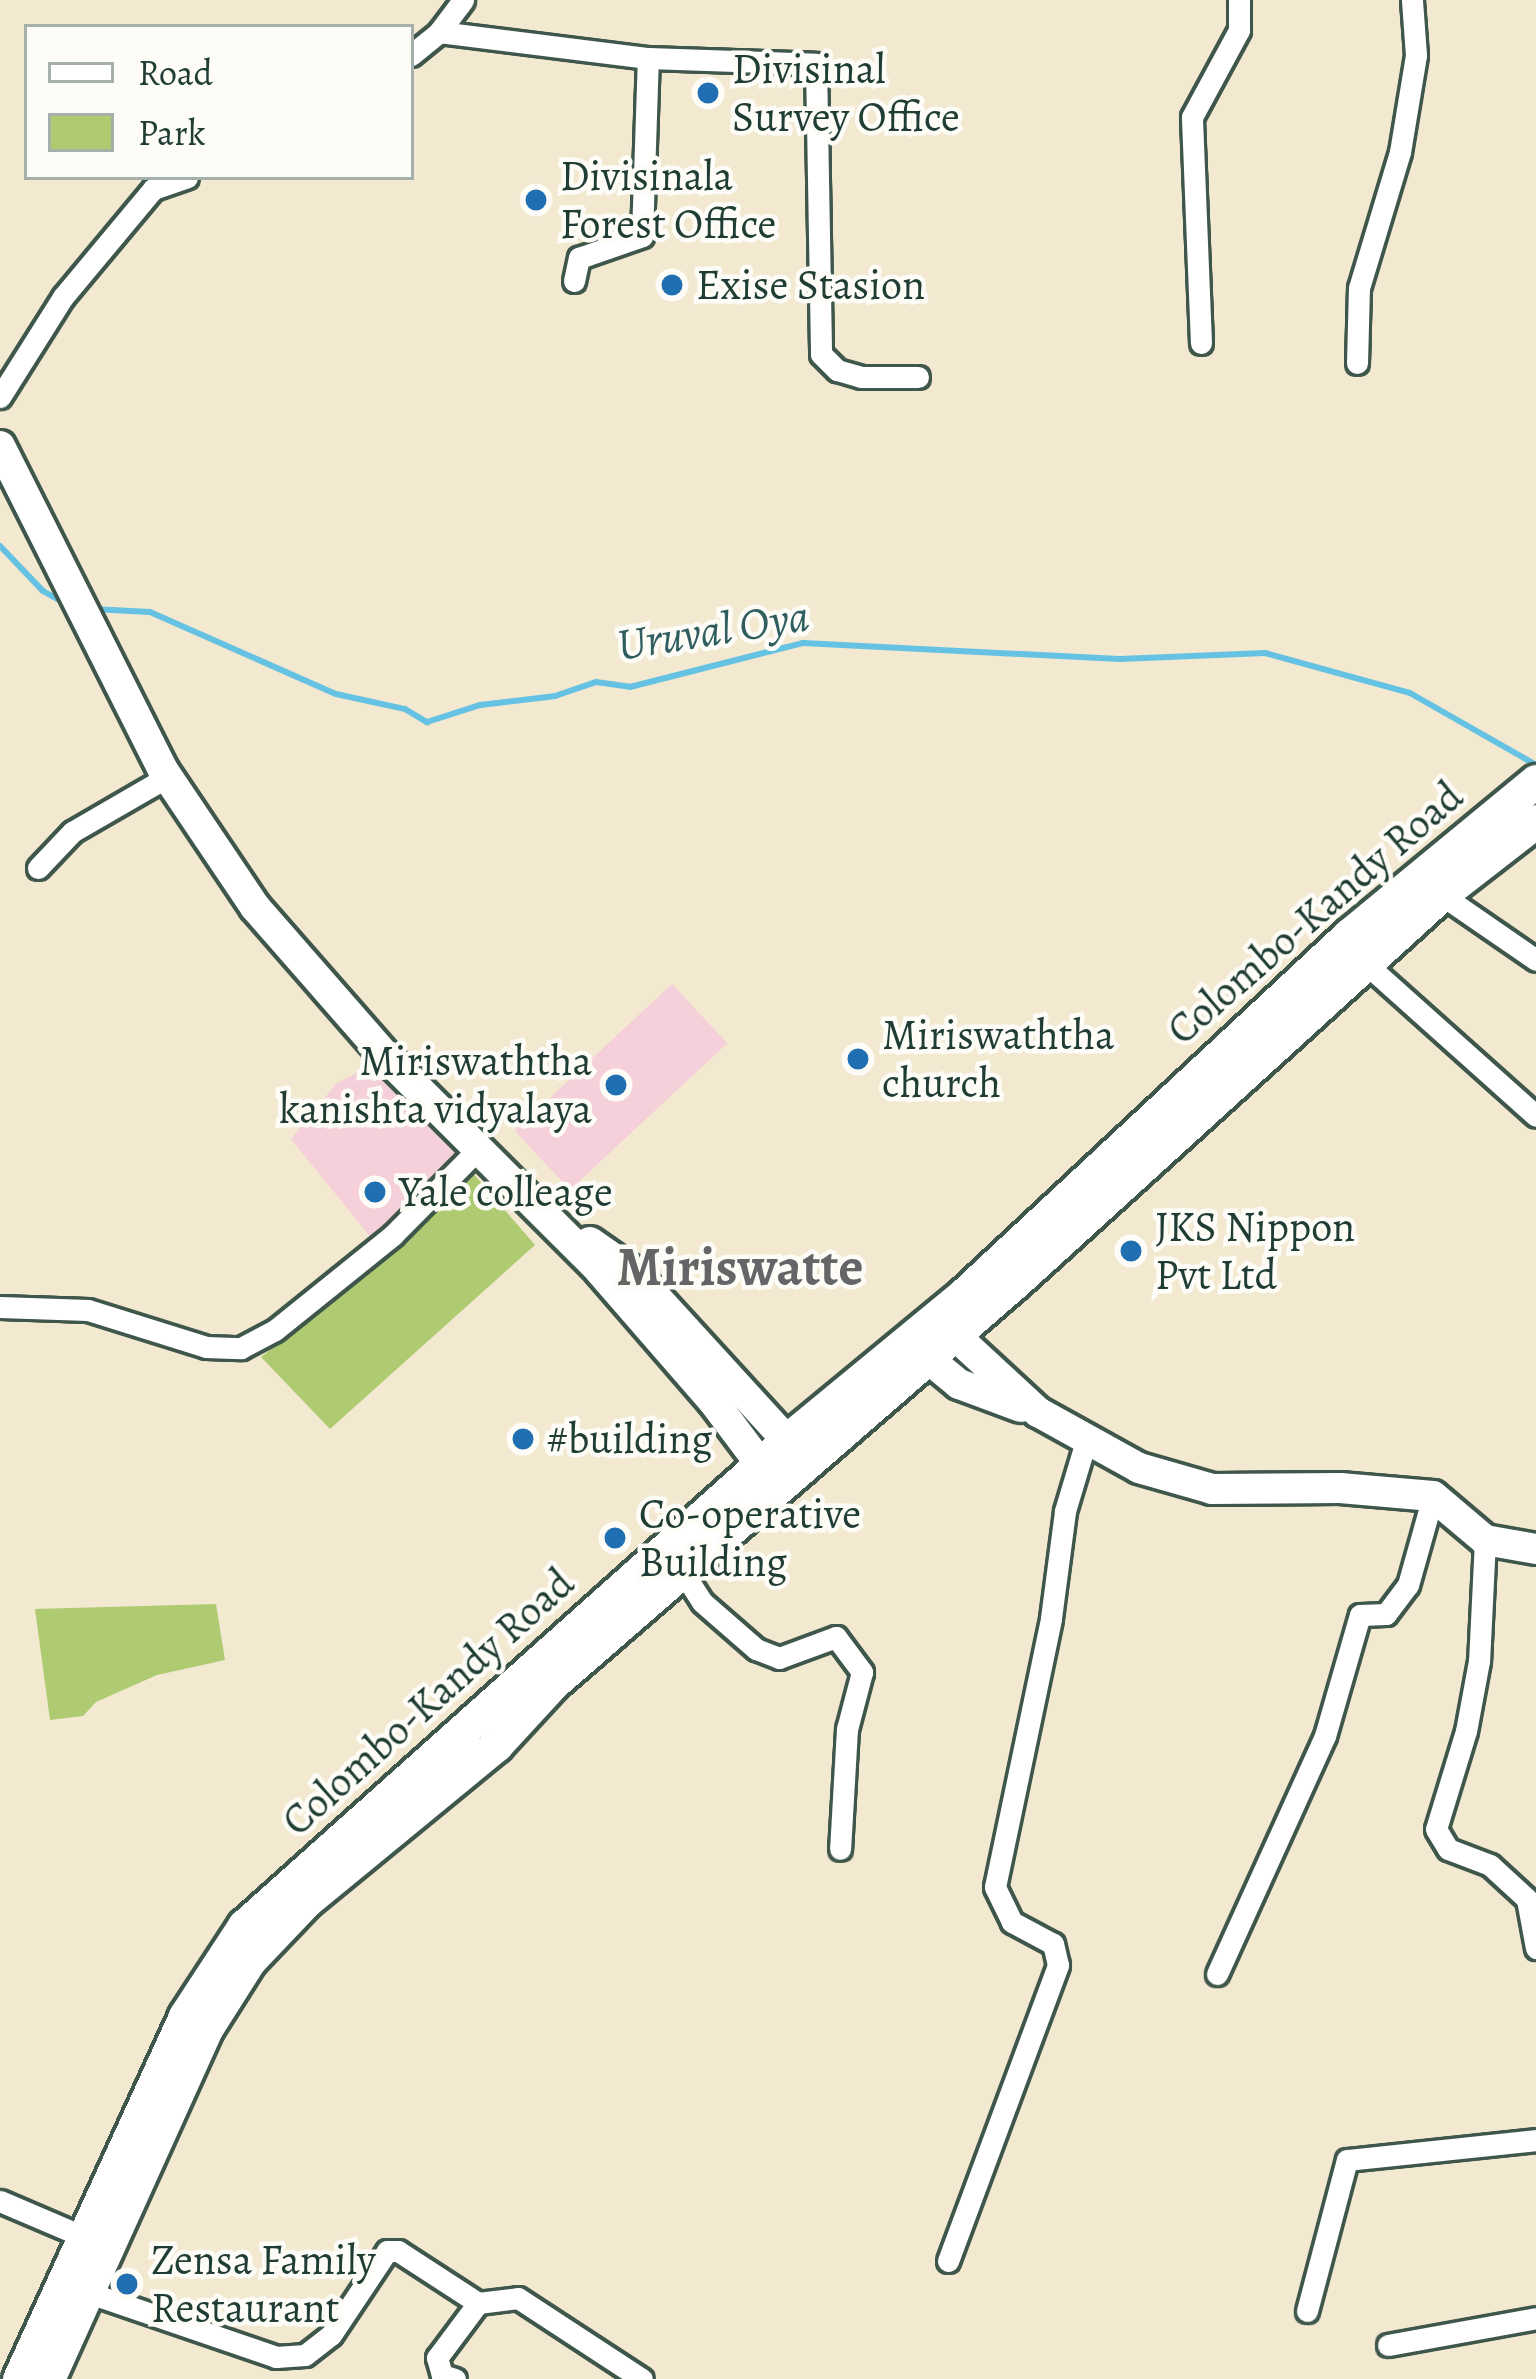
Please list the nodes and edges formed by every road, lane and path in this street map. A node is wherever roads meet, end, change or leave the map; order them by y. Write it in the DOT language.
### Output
graph roads {
  1 [pos="463,0"];
  2 [pos="1239,0"];
  3 [pos="1412,0"];
  4 [pos="439,32"];
  5 [pos="414,53"];
  6 [pos="648,58"];
  7 [pos="179,180"];
  8 [pos="574,281"];
  9 [pos="1201,344"];
  10 [pos="1357,363"];
  11 [pos="918,377"];
  12 [pos="0,397"];
  13 [pos="0,446"];
  14 [pos="167,777"];
  15 [pos="1536,781"];
  16 [pos="1536,821"];
  17 [pos="38,868"];
  18 [pos="1429,885"];
  19 [pos="1536,960"];
  20 [pos="1365,963"];
  21 [pos="1536,1115"];
  22 [pos="478,1149"];
  23 [pos="516,1192"];
  24 [pos="0,1307"];
  25 [pos="944,1326"];
  26 [pos="916,1349"];
  27 [pos="1038,1412"];
  28 [pos="1086,1441"];
  29 [pos="796,1451"];
  30 [pos="768,1476"];
  31 [pos="1433,1496"];
  32 [pos="1486,1540"];
  33 [pos="1536,1549"];
  34 [pos="684,1574"];
  35 [pos="486,1734"];
  36 [pos="840,1849"];
  37 [pos="1536,1948"];
  38 [pos="1216,1973"];
  39 [pos="1536,2140"];
  40 [pos="0,2200"];
  41 [pos="82,2236"];
  42 [pos="948,2261"];
  43 [pos="74,2288"];
  44 [pos="478,2302"];
  45 [pos="1307,2311"];
  46 [pos="1536,2318"];
  47 [pos="1388,2345"];
  48 [pos="20,2379"];
  49 [pos="48,2379"];
  50 [pos="455,2379"];
  51 [pos="642,2379"];
  1 -- 4 [label="street"];
  2 -- 9 [label="street"];
  3 -- 10 [label="street"];
  4 -- 5 [label="street"];
  4 -- 6 [label="street"];
  6 -- 8 [label="street"];
  6 -- 11 [label="street"];
  7 -- 12 [label="street"];
  13 -- 14 [label="main road"];
  14 -- 17 [label="street"];
  14 -- 22 [label="main road"];
  15 -- 18 [label="highway, Colombo-Kandy Road"];
  16 -- 18 [label="highway, Colombo-Kandy Road"];
  18 -- 19 [label="street"];
  18 -- 20 [label="highway, Colombo-Kandy Road"];
  18 -- 25 [label="highway, Colombo-Kandy Road"];
  20 -- 21 [label="street"];
  20 -- 25 [label="highway, Colombo-Kandy Road"];
  22 -- 23 [label="main road"];
  22 -- 24 [label="street"];
  23 -- 29 [label="main road"];
  23 -- 30 [label="main road"];
  25 -- 26 [label="highway, Colombo-Kandy Road"];
  25 -- 27 [label="main road"];
  26 -- 27 [label="main road"];
  26 -- 29 [label="highway, Colombo-Kandy Road"];
  27 -- 28 [label="main road"];
  28 -- 31 [label="main road"];
  28 -- 42 [label="street"];
  29 -- 30 [label="highway, Colombo-Kandy Road"];
  30 -- 34 [label="highway, Colombo-Kandy Road"];
  30 -- 35 [label="highway, Colombo-Kandy Road"];
  31 -- 32 [label="main road"];
  31 -- 38 [label="street"];
  32 -- 33 [label="main road"];
  32 -- 37 [label="street"];
  34 -- 35 [label="highway, Colombo-Kandy Road"];
  34 -- 36 [label="street"];
  35 -- 41 [label="highway, Colombo-Kandy Road"];
  35 -- 43 [label="highway, Colombo-Kandy Road"];
  39 -- 45 [label="street"];
  40 -- 41 [label="street"];
  41 -- 43 [label="highway, Colombo-Kandy Road"];
  43 -- 44 [label="street"];
  43 -- 48 [label="highway, Colombo-Kandy Road"];
  43 -- 49 [label="highway, Colombo-Kandy Road"];
  44 -- 50 [label="street"];
  44 -- 51 [label="street"];
  46 -- 47 [label="street"];
}
